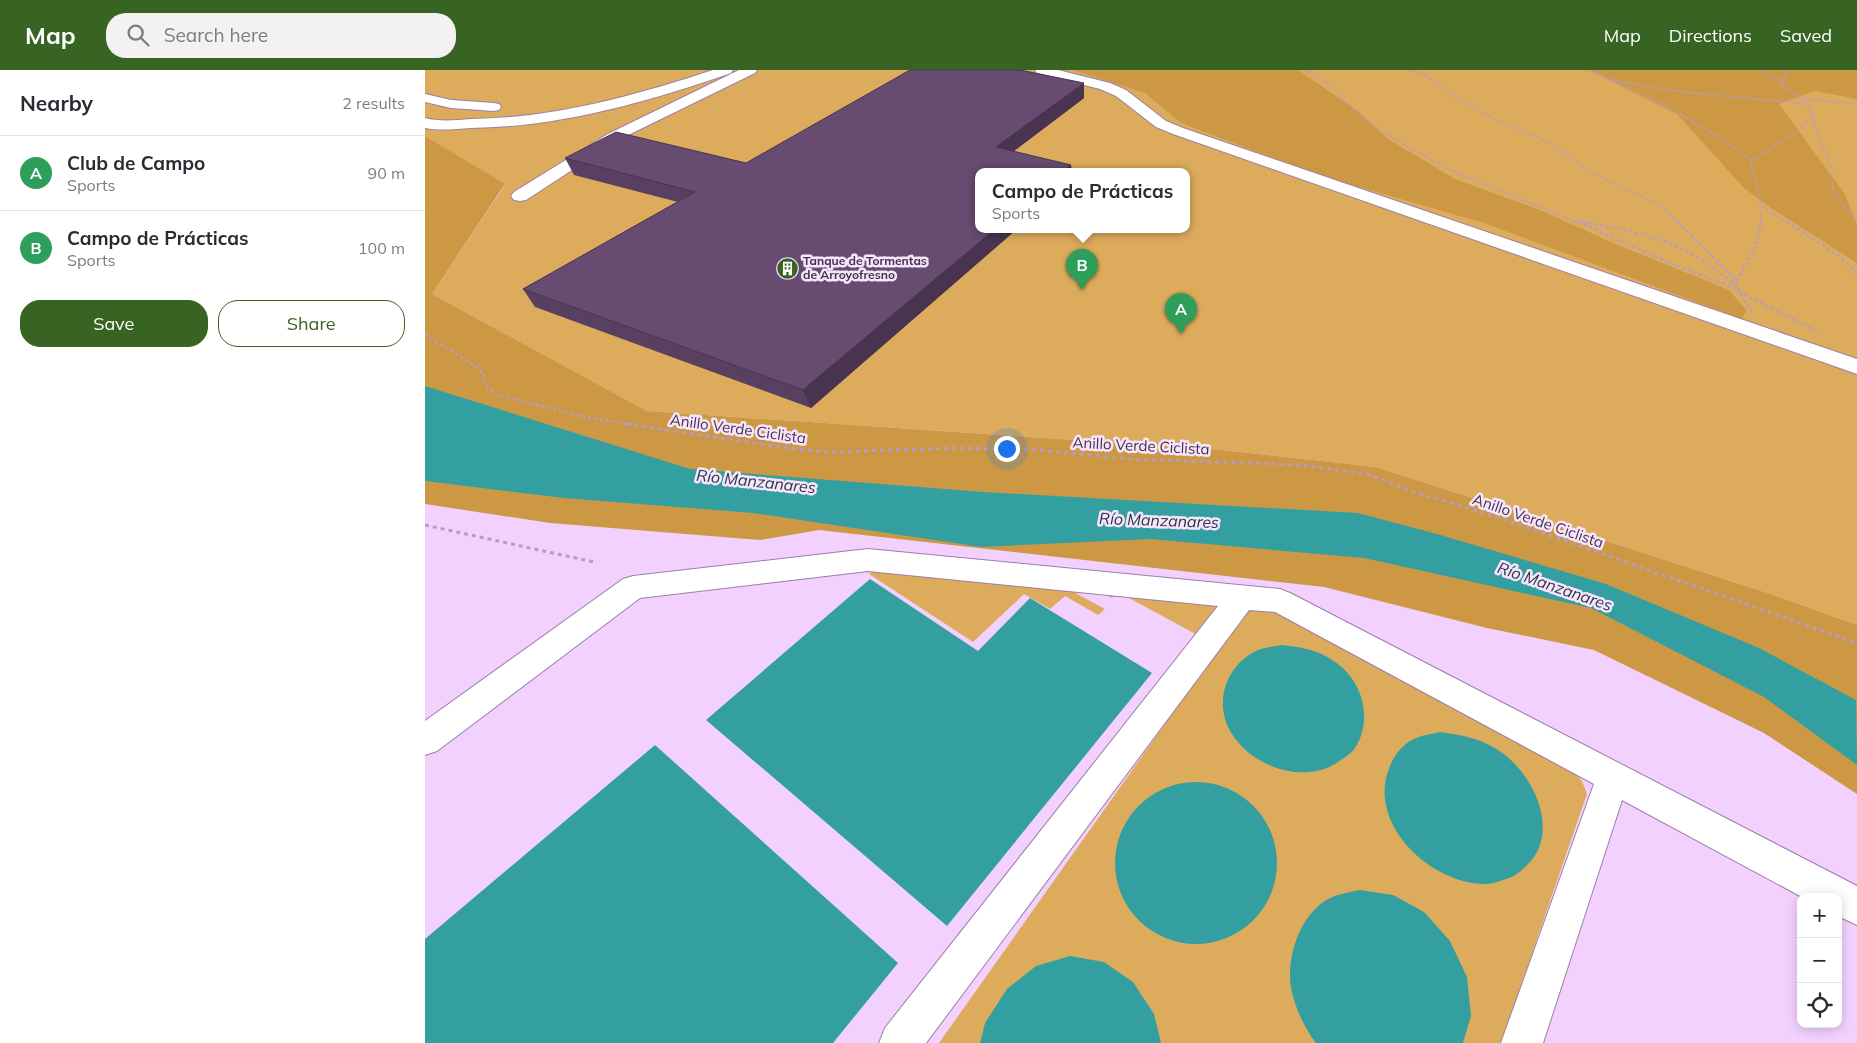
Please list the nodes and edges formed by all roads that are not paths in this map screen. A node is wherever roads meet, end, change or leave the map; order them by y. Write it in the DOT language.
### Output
graph roads {
  1 [pos="726,70"];
  2 [pos="750,70"];
  3 [pos="1042,70"];
  4 [pos="668,74"];
  5 [pos="425,98"];
  6 [pos="506,106"];
  7 [pos="531,106"];
  8 [pos="425,123"];
  9 [pos="520,196"];
  10 [pos="1857,367"];
  11 [pos="1241,598"];
  12 [pos="425,740"];
  13 [pos="1613,778"];
  14 [pos="1857,906"];
  15 [pos="900,1043"];
  16 [pos="1523,1043"];
  1 -- 8 [label="lane"];
  2 -- 9 [label="lane"];
  3 -- 10 [label="lane"];
  4 -- 7 [label="lane"];
  5 -- 6 [label="lane"];
  11 -- 12 [label="lane"];
  11 -- 13 [label="lane"];
  11 -- 15 [label="lane"];
  13 -- 14 [label="lane"];
  13 -- 16 [label="lane"];
}
